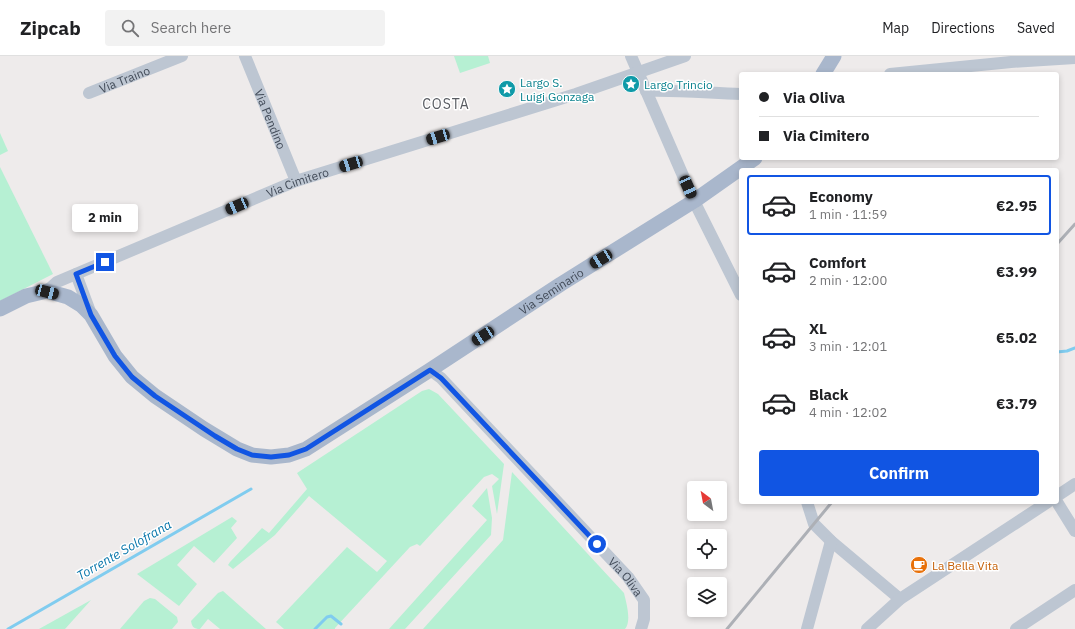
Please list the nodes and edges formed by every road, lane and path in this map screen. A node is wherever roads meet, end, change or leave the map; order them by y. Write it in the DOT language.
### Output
graph roads {
  1 [pos="182,56"];
  2 [pos="245,56"];
  3 [pos="632,56"];
  4 [pos="685,56"];
  5 [pos="834,56"];
  6 [pos="1075,58"];
  7 [pos="638,72"];
  8 [pos="824,72"];
  9 [pos="910,72"];
  10 [pos="646,91"];
  11 [pos="89,93"];
  12 [pos="739,94"];
  13 [pos="752,160"];
  14 [pos="740,168"];
  15 [pos="739,169"];
  16 [pos="296,181"];
  17 [pos="694,200"];
  18 [pos="76,274"];
  19 [pos="739,291"];
  20 [pos="47,292"];
  21 [pos="68,297"];
  22 [pos="0,309"];
  23 [pos="91,315"];
  24 [pos="430,370"];
  25 [pos="1075,484"];
  26 [pos="1059,495"];
  27 [pos="808,504"];
  28 [pos="1045,504"];
  29 [pos="1057,504"];
  30 [pos="1075,531"];
  31 [pos="831,541"];
  32 [pos="1075,590"];
  33 [pos="900,599"];
  34 [pos="642,629"];
  35 [pos="807,629"];
  36 [pos="867,629"];
  37 [pos="1016,629"];
  1 -- 11 [label="street, Via Traino"];
  2 -- 16 [label="street, Via Pendino"];
  3 -- 7 [label="street"];
  4 -- 7 [label="street, Via Cimitero"];
  5 -- 8 [label="main road"];
  6 -- 9 [label="street"];
  7 -- 10 [label="street"];
  7 -- 16 [label="street, Via Cimitero"];
  10 -- 12 [label="street"];
  10 -- 17 [label="street"];
  13 -- 14 [label="main road"];
  15 -- 17 [label="main road"];
  16 -- 18 [label="street, Via Cimitero"];
  17 -- 19 [label="street"];
  17 -- 24 [label="main road, Via Seminario"];
  18 -- 20 [label="street, Via Cimitero"];
  18 -- 21 [label="street"];
  18 -- 23 [label="street"];
  20 -- 21 [label="main road"];
  20 -- 22 [label="main road"];
  21 -- 23 [label="main road"];
  23 -- 24 [label="main road"];
  24 -- 34 [label="street, Via Oliva"];
  25 -- 26 [label="street"];
  27 -- 31 [label="street"];
  28 -- 33 [label="street"];
  29 -- 30 [label="street"];
  31 -- 33 [label="street"];
  31 -- 35 [label="street"];
  32 -- 37 [label="street"];
  33 -- 36 [label="street"];
}
